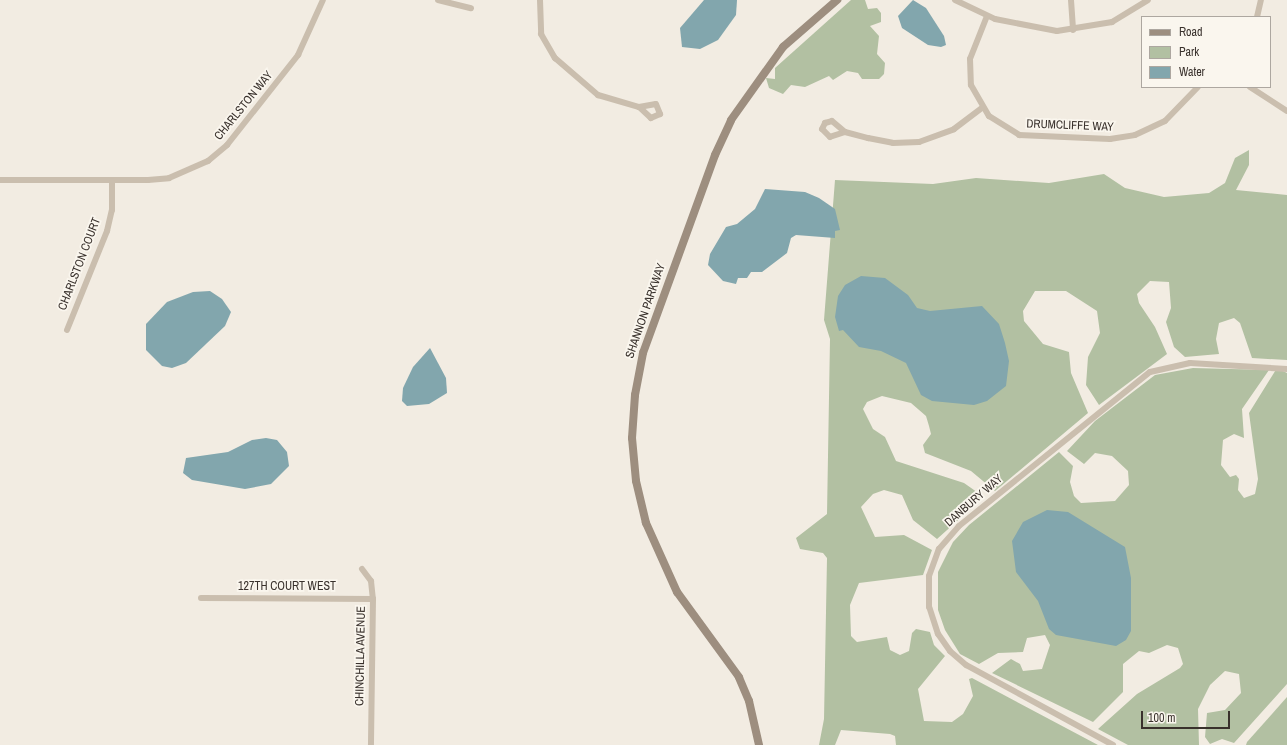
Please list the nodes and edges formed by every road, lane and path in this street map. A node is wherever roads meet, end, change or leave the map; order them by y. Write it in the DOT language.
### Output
graph roads {
  1 [pos="323,0"];
  2 [pos="438,0"];
  3 [pos="540,0"];
  4 [pos="836,0"];
  5 [pos="955,0"];
  6 [pos="1071,0"];
  7 [pos="1148,0"];
  8 [pos="1261,0"];
  9 [pos="471,8"];
  10 [pos="987,16"];
  11 [pos="1257,16"];
  12 [pos="1073,30"];
  13 [pos="1197,88"];
  14 [pos="1252,88"];
  15 [pos="639,107"];
  16 [pos="982,108"];
  17 [pos="1287,111"];
  18 [pos="845,132"];
  19 [pos="0,180"];
  20 [pos="112,181"];
  21 [pos="67,330"];
  22 [pos="1287,369"];
  23 [pos="362,569"];
  24 [pos="201,598"];
  25 [pos="373,599"];
  26 [pos="371,745"];
  27 [pos="759,745"];
  28 [pos="1113,745"];
  1 -- 20 [label="street, CHARLSTON WAY"];
  2 -- 9 [label="street"];
  3 -- 15 [label="street"];
  4 -- 27 [label="street, SHANNON PARKWAY"];
  5 -- 10 [label="street"];
  6 -- 12 [label="street"];
  7 -- 12 [label="street"];
  8 -- 11 [label="street"];
  10 -- 12 [label="street"];
  10 -- 16 [label="street, DRUMCLIFFE WAY"];
  13 -- 16 [label="street, DRUMCLIFFE WAY"];
  14 -- 17 [label="street"];
  16 -- 18 [label="street"];
  19 -- 20 [label="street, CHARLSTON WAY"];
  20 -- 21 [label="street, CHARLSTON COURT"];
  22 -- 28 [label="street, DANBURY WAY"];
  23 -- 25 [label="street, CHINCHILLA AVENUE"];
  24 -- 25 [label="street, 127TH COURT WEST"];
  25 -- 26 [label="street, CHINCHILLA AVENUE"];
}
